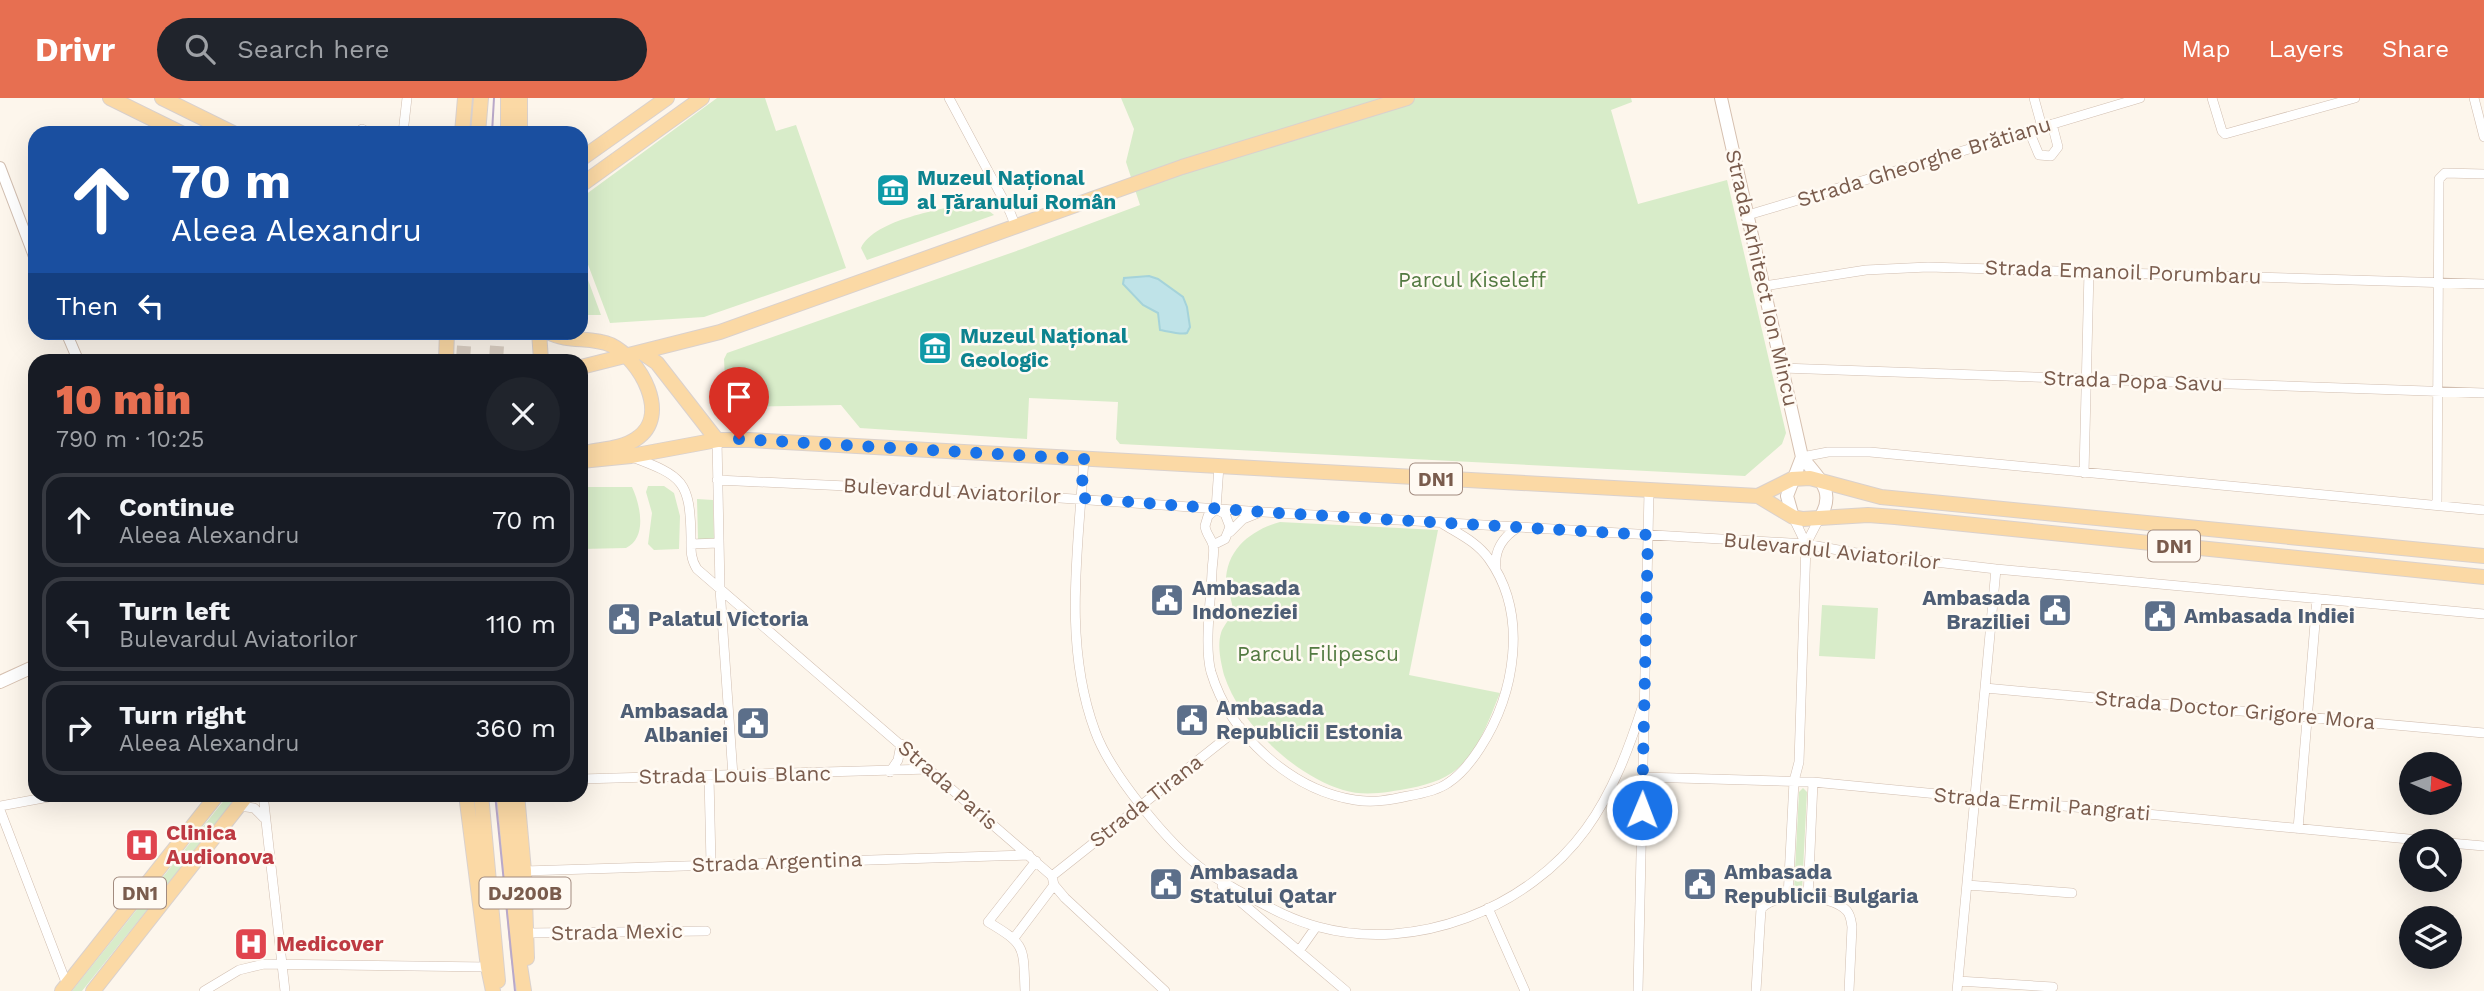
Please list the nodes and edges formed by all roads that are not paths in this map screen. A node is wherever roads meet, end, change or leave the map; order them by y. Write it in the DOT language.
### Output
graph roads {
  1 [pos="110,98"];
  2 [pos="162,98"];
  3 [pos="407,98"];
  4 [pos="465,98"];
  5 [pos="481,98"];
  6 [pos="508,98"];
  7 [pos="520,98"];
  8 [pos="667,98"];
  9 [pos="702,98"];
  10 [pos="949,98"];
  11 [pos="1407,98"];
  12 [pos="1721,98"];
  13 [pos="2034,98"];
  14 [pos="2140,98"];
  15 [pos="2212,98"];
  16 [pos="2355,98"];
  17 [pos="2474,98"];
  18 [pos="2333,101"];
  19 [pos="184,102"];
  20 [pos="2047,125"];
  21 [pos="167,126"];
  22 [pos="222,126"];
  23 [pos="404,126"];
  24 [pos="462,126"];
  25 [pos="479,126"];
  26 [pos="516,126"];
  27 [pos="518,126"];
  28 [pos="2029,131"];
  29 [pos="2484,136"];
  30 [pos="588,154"];
  31 [pos="0,167"];
  32 [pos="2484,174"];
  33 [pos="588,180"];
  34 [pos="1748,215"];
  35 [pos="1016,227"];
  36 [pos="28,241"];
  37 [pos="2089,271"];
  38 [pos="2438,283"];
  39 [pos="2484,284"];
  40 [pos="1764,286"];
  41 [pos="578,340"];
  42 [pos="641,352"];
  43 [pos="625,356"];
  44 [pos="588,364"];
  45 [pos="1782,368"];
  46 [pos="2086,380"];
  47 [pos="2438,391"];
  48 [pos="2484,393"];
  49 [pos="717,440"];
  50 [pos="588,452"];
  51 [pos="631,456"];
  52 [pos="1802,457"];
  53 [pos="1084,459"];
  54 [pos="588,460"];
  55 [pos="1219,466"];
  56 [pos="2084,472"];
  57 [pos="1819,478"];
  58 [pos="1792,479"];
  59 [pos="717,480"];
  60 [pos="1649,491"];
  61 [pos="1758,496"];
  62 [pos="1081,498"];
  63 [pos="2437,505"];
  64 [pos="1216,509"];
  65 [pos="2484,510"];
  66 [pos="1263,512"];
  67 [pos="1793,517"];
  68 [pos="1819,519"];
  69 [pos="1441,522"];
  70 [pos="1518,527"];
  71 [pos="1228,533"];
  72 [pos="1648,535"];
  73 [pos="691,544"];
  74 [pos="719,544"];
  75 [pos="1806,544"];
  76 [pos="1213,545"];
  77 [pos="2484,556"];
  78 [pos="1996,569"];
  79 [pos="1496,570"];
  80 [pos="2484,577"];
  81 [pos="720,589"];
  82 [pos="2318,599"];
  83 [pos="2484,614"];
  84 [pos="28,669"];
  85 [pos="0,682"];
  86 [pos="1986,688"];
  87 [pos="1643,705"];
  88 [pos="2308,717"];
  89 [pos="1240,727"];
  90 [pos="2484,733"];
  91 [pos="901,744"];
  92 [pos="1799,762"];
  93 [pos="930,769"];
  94 [pos="890,772"];
  95 [pos="709,776"];
  96 [pos="733,776"];
  97 [pos="1643,777"];
  98 [pos="588,779"];
  99 [pos="1794,781"];
  100 [pos="1813,782"];
  101 [pos="1611,789"];
  102 [pos="1643,793"];
  103 [pos="1975,798"];
  104 [pos="28,802"];
  105 [pos="212,802"];
  106 [pos="241,802"];
  107 [pos="246,802"];
  108 [pos="264,802"];
  109 [pos="467,802"];
  110 [pos="482,802"];
  111 [pos="505,802"];
  112 [pos="518,802"];
  113 [pos="1141,804"];
  114 [pos="0,808"];
  115 [pos="265,820"];
  116 [pos="2298,828"];
  117 [pos="2399,838"];
  118 [pos="2462,844"];
  119 [pos="2484,846"];
  120 [pos="1032,858"];
  121 [pos="711,864"];
  122 [pos="524,871"];
  123 [pos="1206,872"];
  124 [pos="1053,880"];
  125 [pos="1967,885"];
  126 [pos="2072,893"];
  127 [pos="1788,897"];
  128 [pos="1808,898"];
  129 [pos="1488,908"];
  130 [pos="1316,927"];
  131 [pos="706,931"];
  132 [pos="522,933"];
  133 [pos="1014,937"];
  134 [pos="1299,951"];
  135 [pos="282,964"];
  136 [pos="488,967"];
  137 [pos="1957,986"];
  138 [pos="2053,987"];
  139 [pos="65,988"];
  140 [pos="93,991"];
  141 [pos="204,991"];
  142 [pos="285,991"];
  143 [pos="493,991"];
  144 [pos="499,991"];
  145 [pos="526,991"];
  146 [pos="1025,991"];
  147 [pos="1165,991"];
  148 [pos="1346,991"];
  149 [pos="1525,991"];
  150 [pos="1638,991"];
  151 [pos="1756,991"];
  152 [pos="1849,991"];
  1 -- 21 [label="main road"];
  2 -- 19 [label="main road"];
  3 -- 23 [label="street"];
  4 -- 24 [label="main road"];
  5 -- 25 [label="main road"];
  6 -- 26 [label="main road"];
  7 -- 27 [label="main road"];
  8 -- 30 [label="main road"];
  9 -- 33 [label="main road"];
  10 -- 35 [label="street"];
  11 -- 35 [label="main road"];
  12 -- 34 [label="main road, Strada Arhitect Ion Mincu"];
  13 -- 20 [label="street"];
  14 -- 20 [label="street, Strada Gheorghe Brătianu"];
  15 -- 18 [label="street"];
  16 -- 18 [label="street"];
  17 -- 29 [label="street"];
  19 -- 22 [label="main road"];
  20 -- 28 [label="street, Strada Gheorghe Brătianu"];
  20 -- 28 [label="street"];
  28 -- 34 [label="street, Strada Gheorghe Brătianu"];
  31 -- 36 [label="street"];
  32 -- 38 [label="street"];
  34 -- 40 [label="main road, Strada Arhitect Ion Mincu"];
  35 -- 42 [label="main road"];
  37 -- 38 [label="street, Strada Emanoil Porumbaru"];
  37 -- 40 [label="street, Strada Emanoil Porumbaru"];
  37 -- 46 [label="street"];
  38 -- 39 [label="street, Strada Emanoil Porumbaru"];
  38 -- 47 [label="street"];
  40 -- 45 [label="main road, Strada Arhitect Ion Mincu"];
  41 -- 43 [label="main road"];
  42 -- 43 [label="main road"];
  42 -- 49 [label="main road"];
  43 -- 44 [label="main road"];
  43 -- 50 [label="main road"];
  45 -- 46 [label="street, Strada Popa Savu"];
  45 -- 52 [label="main road, Strada Arhitect Ion Mincu"];
  46 -- 47 [label="street, Strada Popa Savu"];
  46 -- 56 [label="street"];
  47 -- 48 [label="street, Strada Popa Savu"];
  47 -- 63 [label="street"];
  49 -- 51 [label="main road, DN1"];
  49 -- 53 [label="main road, Bulevardul Aviatorilor / DN1"];
  49 -- 59 [label="street"];
  51 -- 54 [label="main road, DN1"];
  51 -- 73 [label="street"];
  52 -- 56 [label="street"];
  52 -- 57 [label="main road, Strada Arhitect Ion Mincu"];
  52 -- 58 [label="main road"];
  53 -- 55 [label="main road, Bulevardul Aviatorilor / DN1"];
  53 -- 62 [label="street"];
  55 -- 60 [label="main road, Bulevardul Aviatorilor / DN1"];
  55 -- 64 [label="street"];
  56 -- 63 [label="street"];
  57 -- 58 [label="main road"];
  57 -- 68 [label="main road"];
  57 -- 77 [label="main road, DN1"];
  58 -- 61 [label="main road"];
  58 -- 67 [label="main road"];
  59 -- 62 [label="street, Bulevardul Aviatorilor"];
  59 -- 74 [label="street"];
  60 -- 61 [label="main road, Bulevardul Aviatorilor / DN1"];
  60 -- 72 [label="street"];
  61 -- 67 [label="main road, DN1"];
  62 -- 64 [label="street, Bulevardul Aviatorilor"];
  62 -- 113 [label="street"];
  63 -- 65 [label="street"];
  64 -- 66 [label="street, Bulevardul Aviatorilor"];
  64 -- 71 [label="street"];
  64 -- 76 [label="street"];
  66 -- 69 [label="street, Bulevardul Aviatorilor"];
  66 -- 71 [label="street"];
  67 -- 68 [label="main road, DN1"];
  67 -- 75 [label="street"];
  68 -- 75 [label="street"];
  68 -- 80 [label="main road, Bulevardul Aviatorilor / DN1"];
  69 -- 70 [label="street, Bulevardul Aviatorilor"];
  69 -- 79 [label="street"];
  70 -- 72 [label="street, Bulevardul Aviatorilor"];
  70 -- 79 [label="street"];
  71 -- 76 [label="street"];
  72 -- 75 [label="street, Bulevardul Aviatorilor"];
  72 -- 87 [label="street"];
  73 -- 74 [label="street"];
  73 -- 81 [label="street, Strada Paris"];
  74 -- 81 [label="street"];
  75 -- 78 [label="street, Bulevardul Aviatorilor"];
  75 -- 92 [label="street"];
  76 -- 89 [label="street"];
  78 -- 82 [label="street, Bulevardul Aviatorilor"];
  78 -- 86 [label="street"];
  79 -- 89 [label="street"];
  81 -- 91 [label="street, Strada Paris"];
  81 -- 96 [label="street"];
  82 -- 83 [label="street, Bulevardul Aviatorilor"];
  82 -- 88 [label="street"];
  84 -- 85 [label="main road"];
  86 -- 88 [label="street, Strada Doctor Grigore Mora"];
  86 -- 103 [label="street"];
  87 -- 97 [label="street"];
  87 -- 101 [label="street"];
  88 -- 90 [label="street, Strada Doctor Grigore Mora"];
  88 -- 116 [label="street"];
  89 -- 113 [label="street, Strada Tirana"];
  91 -- 93 [label="street, Strada Paris"];
  91 -- 94 [label="street"];
  92 -- 99 [label="street"];
  92 -- 100 [label="street"];
  93 -- 94 [label="street, Strada Louis Blanc"];
  93 -- 120 [label="street, Strada Paris"];
  94 -- 96 [label="street, Strada Louis Blanc"];
  95 -- 96 [label="street, Strada Louis Blanc"];
  95 -- 98 [label="street, Strada Louis Blanc"];
  95 -- 121 [label="street"];
  97 -- 99 [label="street, Strada Ermil Pangrati"];
  97 -- 102 [label="street"];
  99 -- 100 [label="street, Strada Ermil Pangrati"];
  99 -- 127 [label="street"];
  100 -- 103 [label="street, Strada Ermil Pangrati"];
  100 -- 128 [label="street"];
  101 -- 102 [label="street"];
  101 -- 129 [label="street"];
  102 -- 150 [label="street"];
  103 -- 116 [label="street, Strada Ermil Pangrati"];
  103 -- 125 [label="street"];
  104 -- 114 [label="street"];
  105 -- 139 [label="main road, DN1"];
  106 -- 140 [label="main road, DN1"];
  107 -- 115 [label="street"];
  108 -- 115 [label="street"];
  109 -- 136 [label="main road, DJ200B"];
  110 -- 144 [label="main road"];
  111 -- 132 [label="main road"];
  112 -- 122 [label="main road, DJ200B"];
  113 -- 123 [label="street"];
  113 -- 124 [label="street, Strada Tirana"];
  114 -- 139 [label="street"];
  115 -- 135 [label="street"];
  116 -- 117 [label="street, Strada Ermil Pangrati"];
  118 -- 119 [label="street"];
  120 -- 121 [label="street, Strada Argentina"];
  120 -- 124 [label="street, Strada Paris"];
  120 -- 133 [label="street"];
  121 -- 122 [label="street, Strada Argentina"];
  122 -- 132 [label="main road, DJ200B"];
  123 -- 130 [label="street"];
  123 -- 134 [label="street"];
  124 -- 133 [label="street, Strada Tirana"];
  124 -- 147 [label="street, Strada Paris"];
  125 -- 126 [label="street"];
  125 -- 137 [label="street"];
  127 -- 128 [label="street"];
  127 -- 151 [label="street"];
  128 -- 152 [label="street"];
  129 -- 130 [label="street"];
  129 -- 149 [label="street"];
  130 -- 134 [label="street"];
  131 -- 132 [label="street, Strada Mexic"];
  132 -- 145 [label="main road, DJ200B"];
  133 -- 146 [label="street"];
  134 -- 148 [label="street"];
  135 -- 136 [label="street"];
  135 -- 141 [label="street"];
  135 -- 142 [label="street"];
  136 -- 143 [label="main road, DJ200B"];
  137 -- 138 [label="street"];
}
